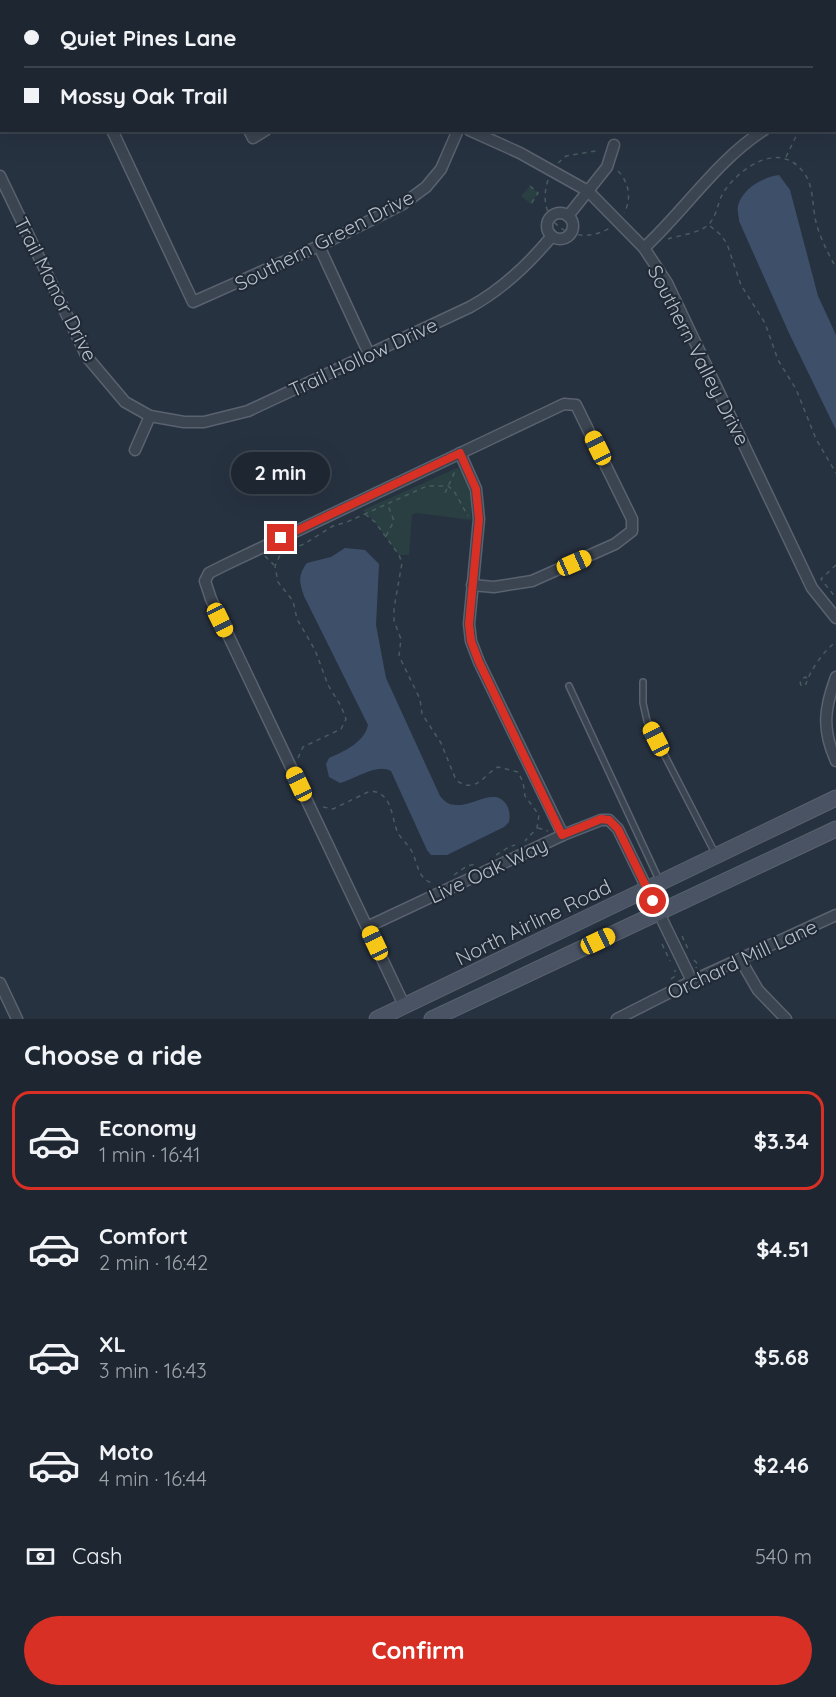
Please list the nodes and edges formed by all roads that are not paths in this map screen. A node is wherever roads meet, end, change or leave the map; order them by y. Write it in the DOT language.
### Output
graph roads {
  1 [pos="113,132"];
  2 [pos="457,132"];
  3 [pos="473,132"];
  4 [pos="761,132"];
  5 [pos="614,146"];
  6 [pos="0,176"];
  7 [pos="588,191"];
  8 [pos="568,216"];
  9 [pos="552,236"];
  10 [pos="319,246"];
  11 [pos="644,248"];
  12 [pos="369,354"];
  13 [pos="150,416"];
  14 [pos="135,450"];
  15 [pos="460,455"];
  16 [pos="472,585"];
  17 [pos="836,618"];
  18 [pos="836,677"];
  19 [pos="644,682"];
  20 [pos="569,686"];
  21 [pos="836,739"];
  22 [pos="835,758"];
  23 [pos="836,798"];
  24 [pos="836,829"];
  25 [pos="562,835"];
  26 [pos="717,856"];
  27 [pos="654,886"];
  28 [pos="659,912"];
  29 [pos="836,915"];
  30 [pos="367,927"];
  31 [pos="740,959"];
  32 [pos="692,981"];
  33 [pos="0,983"];
  34 [pos="404,1005"];
  35 [pos="636,1015"];
  36 [pos="17,1019"];
  37 [pos="377,1019"];
  38 [pos="432,1019"];
  39 [pos="617,1019"];
  40 [pos="786,1019"];
  1 -- 10 [label="street, Southern Green Drive"];
  2 -- 10 [label="street, Southern Green Drive"];
  3 -- 7 [label="street, Southern Valley Drive"];
  4 -- 11 [label="street"];
  5 -- 7 [label="street, Trail Hollow Drive"];
  6 -- 13 [label="street, Trail Manor Drive"];
  7 -- 8 [label="street, Trail Hollow Drive"];
  7 -- 11 [label="street, Southern Valley Drive"];
  8 -- 9 [label="street, Trail Hollow Drive"];
  8 -- 9 [label="street, Trail Hollow Drive"];
  9 -- 12 [label="street, Trail Hollow Drive"];
  10 -- 12 [label="street"];
  11 -- 17 [label="street, Southern Valley Drive"];
  12 -- 13 [label="street, Trail Hollow Drive"];
  13 -- 14 [label="street"];
  15 -- 16 [label="street"];
  15 -- 16 [label="street"];
  15 -- 30 [label="street"];
  16 -- 25 [label="street"];
  18 -- 22 [label="street"];
  19 -- 26 [label="lane"];
  20 -- 27 [label="lane"];
  21 -- 22 [label="street"];
  23 -- 26 [label="main road, North Airline Road"];
  24 -- 28 [label="main road"];
  25 -- 27 [label="street, Live Oak Way"];
  25 -- 30 [label="street, Live Oak Way"];
  26 -- 27 [label="main road, North Airline Road"];
  27 -- 28 [label="street"];
  27 -- 34 [label="main road, North Airline Road"];
  28 -- 32 [label="street"];
  28 -- 38 [label="main road"];
  29 -- 31 [label="street, Orchard Mill Lane"];
  30 -- 34 [label="street"];
  31 -- 32 [label="street, Orchard Mill Lane"];
  31 -- 40 [label="street"];
  32 -- 35 [label="street, Orchard Mill Lane"];
  33 -- 36 [label="street"];
  34 -- 37 [label="main road, North Airline Road"];
  35 -- 39 [label="street, Orchard Mill Lane"];
}
